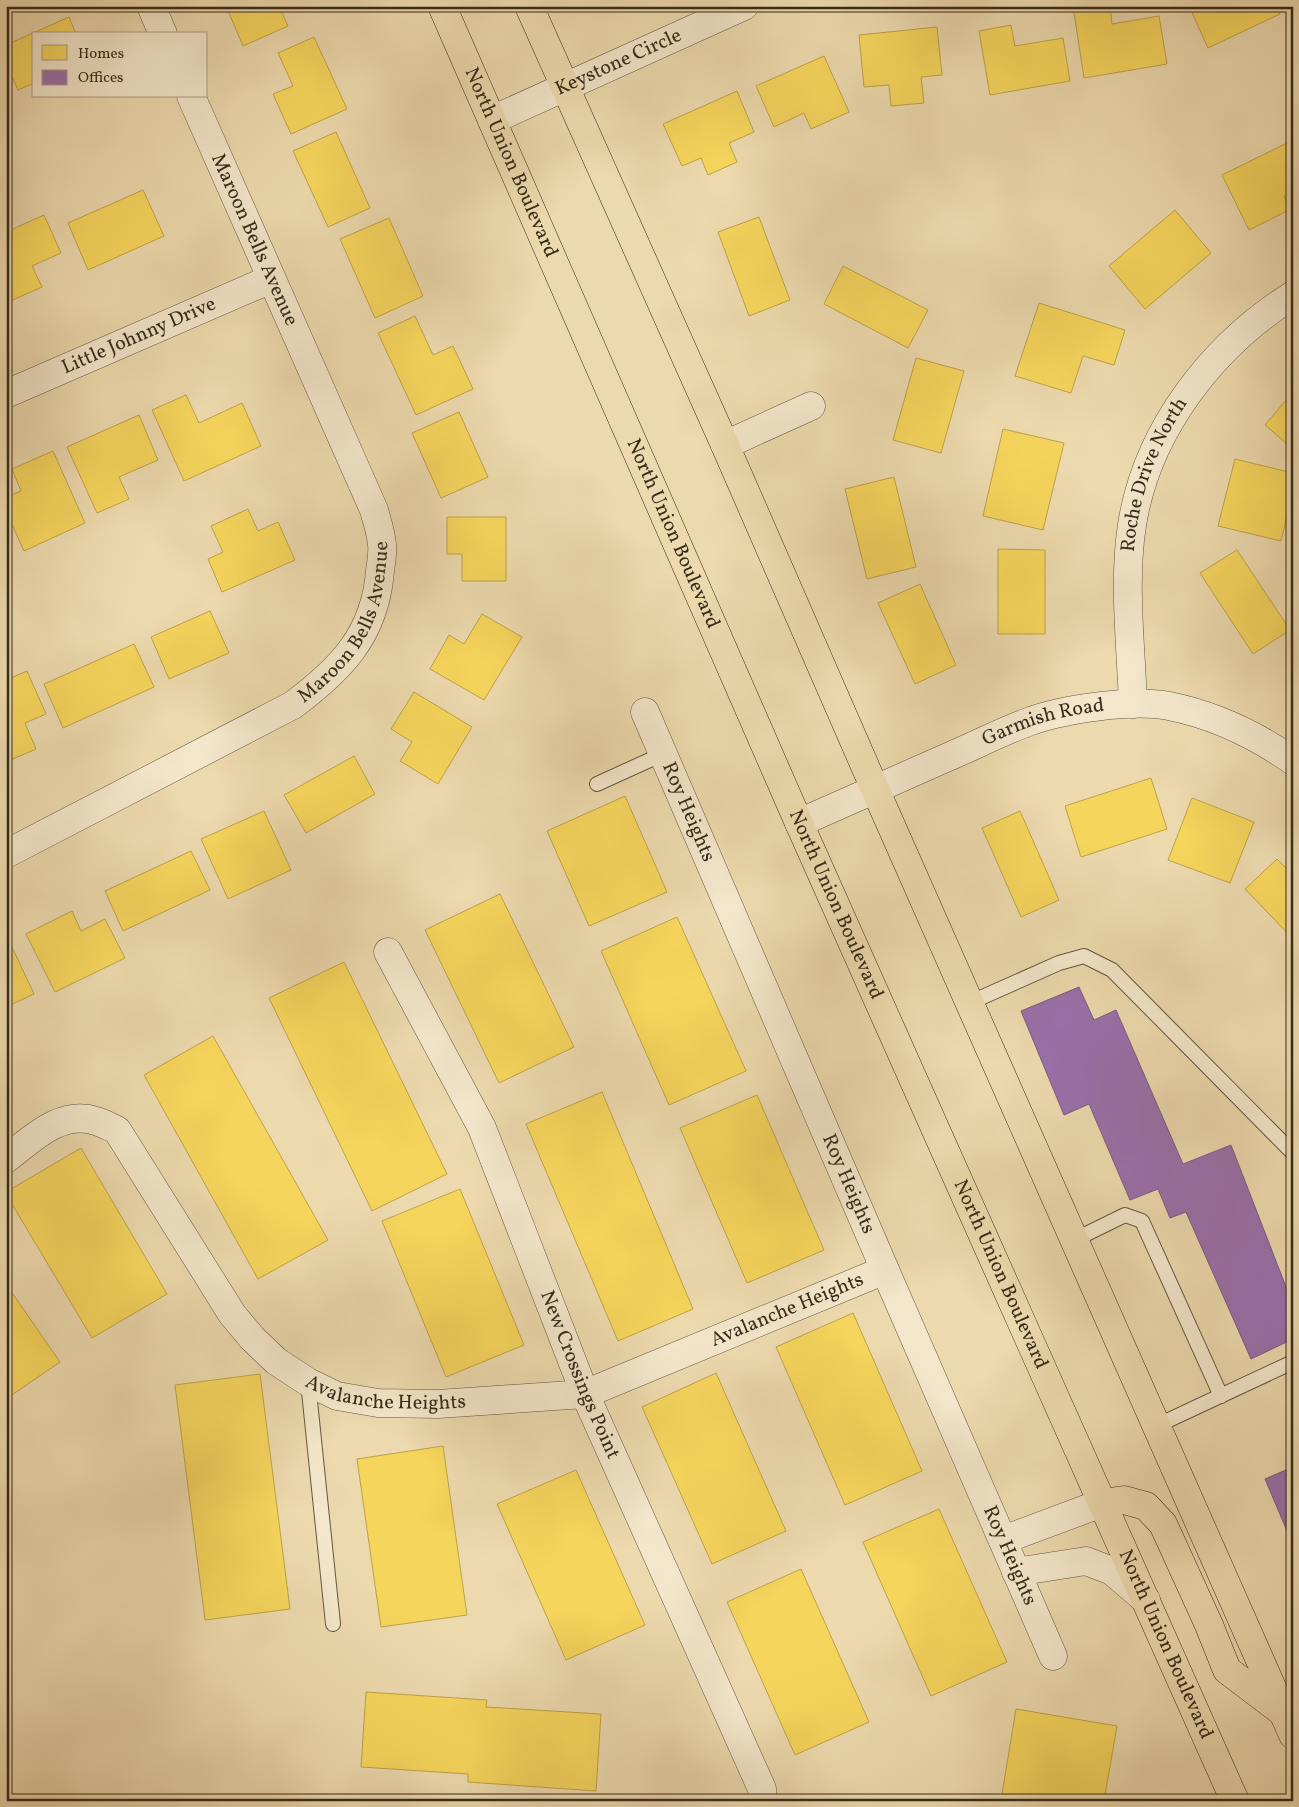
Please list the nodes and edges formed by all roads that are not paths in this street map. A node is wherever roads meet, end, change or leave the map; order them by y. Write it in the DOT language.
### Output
graph roads {
  1 [pos="151,6"];
  2 [pos="442,6"];
  3 [pos="529,6"];
  4 [pos="744,6"];
  5 [pos="162,32"];
  6 [pos="566,86"];
  7 [pos="192,98"];
  8 [pos="492,120"];
  9 [pos="271,278"];
  10 [pos="1293,295"];
  11 [pos="6,394"];
  12 [pos="811,406"];
  13 [pos="725,445"];
  14 [pos="1132,704"];
  15 [pos="645,712"];
  16 [pos="663,754"];
  17 [pos="1293,761"];
  18 [pos="597,784"];
  19 [pos="875,789"];
  20 [pos="799,823"];
  21 [pos="6,854"];
  22 [pos="388,952"];
  23 [pos="969,1003"];
  24 [pos="1293,1153"];
  25 [pos="6,1159"];
  26 [pos="1074,1240"];
  27 [pos="885,1270"];
  28 [pos="1293,1362"];
  29 [pos="308,1382"];
  30 [pos="585,1394"];
  31 [pos="1221,1396"];
  32 [pos="1156,1426"];
  33 [pos="1102,1503"];
  34 [pos="1003,1540"];
  35 [pos="1016,1572"];
  36 [pos="1146,1600"];
  37 [pos="333,1624"];
  38 [pos="1053,1656"];
  39 [pos="1289,1717"];
  40 [pos="763,1801"];
  41 [pos="1235,1801"];
  1 -- 5 [label="street"];
  2 -- 8 [label="main road, North Union Boulevard"];
  3 -- 6 [label="main road"];
  4 -- 6 [label="street, Keystone Circle"];
  6 -- 8 [label="street, Keystone Circle"];
  6 -- 13 [label="main road"];
  7 -- 9 [label="street, Maroon Bells Avenue"];
  8 -- 20 [label="main road, North Union Boulevard"];
  9 -- 11 [label="street, Little Johnny Drive"];
  9 -- 21 [label="street, Maroon Bells Avenue"];
  10 -- 14 [label="street, Roche Drive North"];
  12 -- 13 [label="street"];
  13 -- 19 [label="main road"];
  14 -- 17 [label="street, Garmish Road"];
  14 -- 19 [label="street, Garmish Road"];
  15 -- 16 [label="street, Roy Heights"];
  16 -- 18 [label="lane"];
  16 -- 27 [label="street, Roy Heights"];
  19 -- 20 [label="street, Garmish Road"];
  19 -- 23 [label="main road"];
  20 -- 33 [label="main road, North Union Boulevard"];
  22 -- 30 [label="street, New Crossings Point"];
  23 -- 24 [label="lane"];
  23 -- 26 [label="main road"];
  25 -- 29 [label="street, Avalanche Heights"];
  26 -- 31 [label="lane"];
  26 -- 32 [label="main road"];
  27 -- 30 [label="street, Avalanche Heights"];
  27 -- 34 [label="street, Roy Heights"];
  28 -- 31 [label="lane"];
  29 -- 30 [label="street, Avalanche Heights"];
  29 -- 37 [label="lane"];
  30 -- 40 [label="street, New Crossings Point"];
  31 -- 32 [label="lane"];
  32 -- 39 [label="main road"];
  33 -- 34 [label="street"];
  33 -- 36 [label="main road, North Union Boulevard"];
  33 -- 39 [label="main road"];
  34 -- 35 [label="street, Roy Heights"];
  35 -- 36 [label="street"];
  35 -- 38 [label="street, Roy Heights"];
  36 -- 41 [label="main road, North Union Boulevard"];
}
